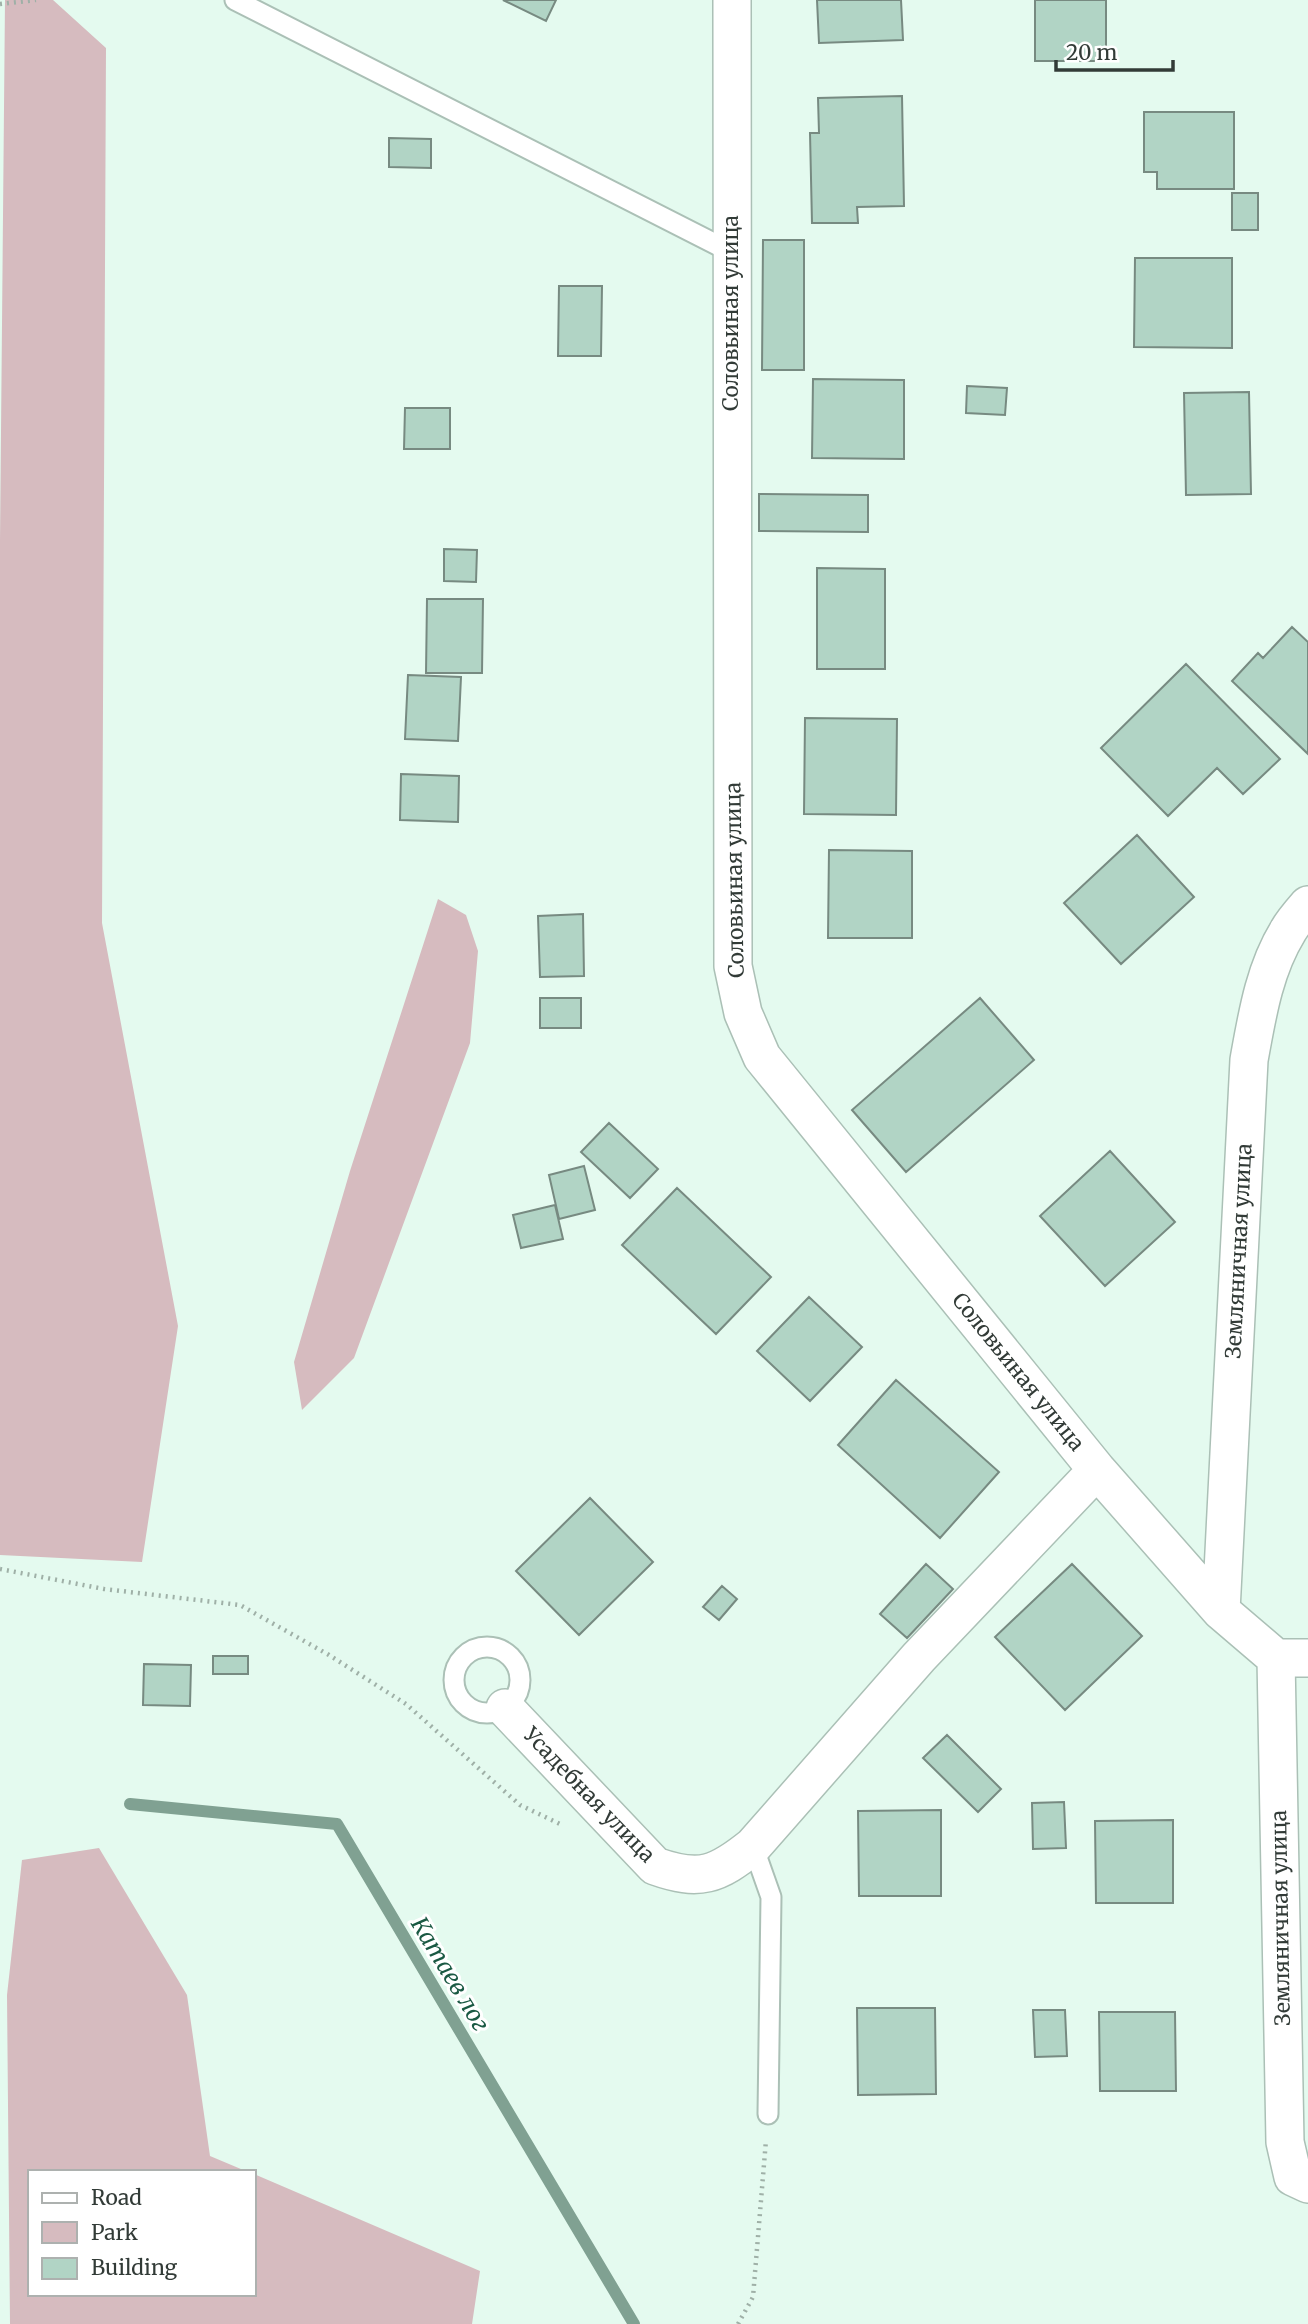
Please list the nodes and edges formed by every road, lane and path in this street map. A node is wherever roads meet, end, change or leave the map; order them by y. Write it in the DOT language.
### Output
graph roads {
  1 [pos="36,0"];
  2 [pos="234,0"];
  3 [pos="732,0"];
  4 [pos="0,4"];
  5 [pos="731,252"];
  6 [pos="1308,905"];
  7 [pos="1097,1471"];
  8 [pos="0,1569"];
  9 [pos="1221,1611"];
  10 [pos="1292,1658"];
  11 [pos="505,1708"];
  12 [pos="566,1827"];
  13 [pos="753,1846"];
  14 [pos="768,2114"];
  15 [pos="1301,2180"];
  16 [pos="738,2324"];
  1 -- 4 [label="path"];
  2 -- 5 [label="lane"];
  3 -- 5 [label="street, Соловьиная улица"];
  5 -- 7 [label="street, Соловьиная улица"];
  6 -- 9 [label="street, Земляничная улица"];
  7 -- 9 [label="street, Соловьиная улица"];
  7 -- 13 [label="street, Усадебная улица"];
  8 -- 12 [label="path"];
  9 -- 10 [label="street, Соловьиная улица"];
  10 -- 15 [label="street, Земляничная улица"];
  11 -- 13 [label="street, Усадебная улица"];
  13 -- 14 [label="lane"];
  14 -- 16 [label="path"];
}
